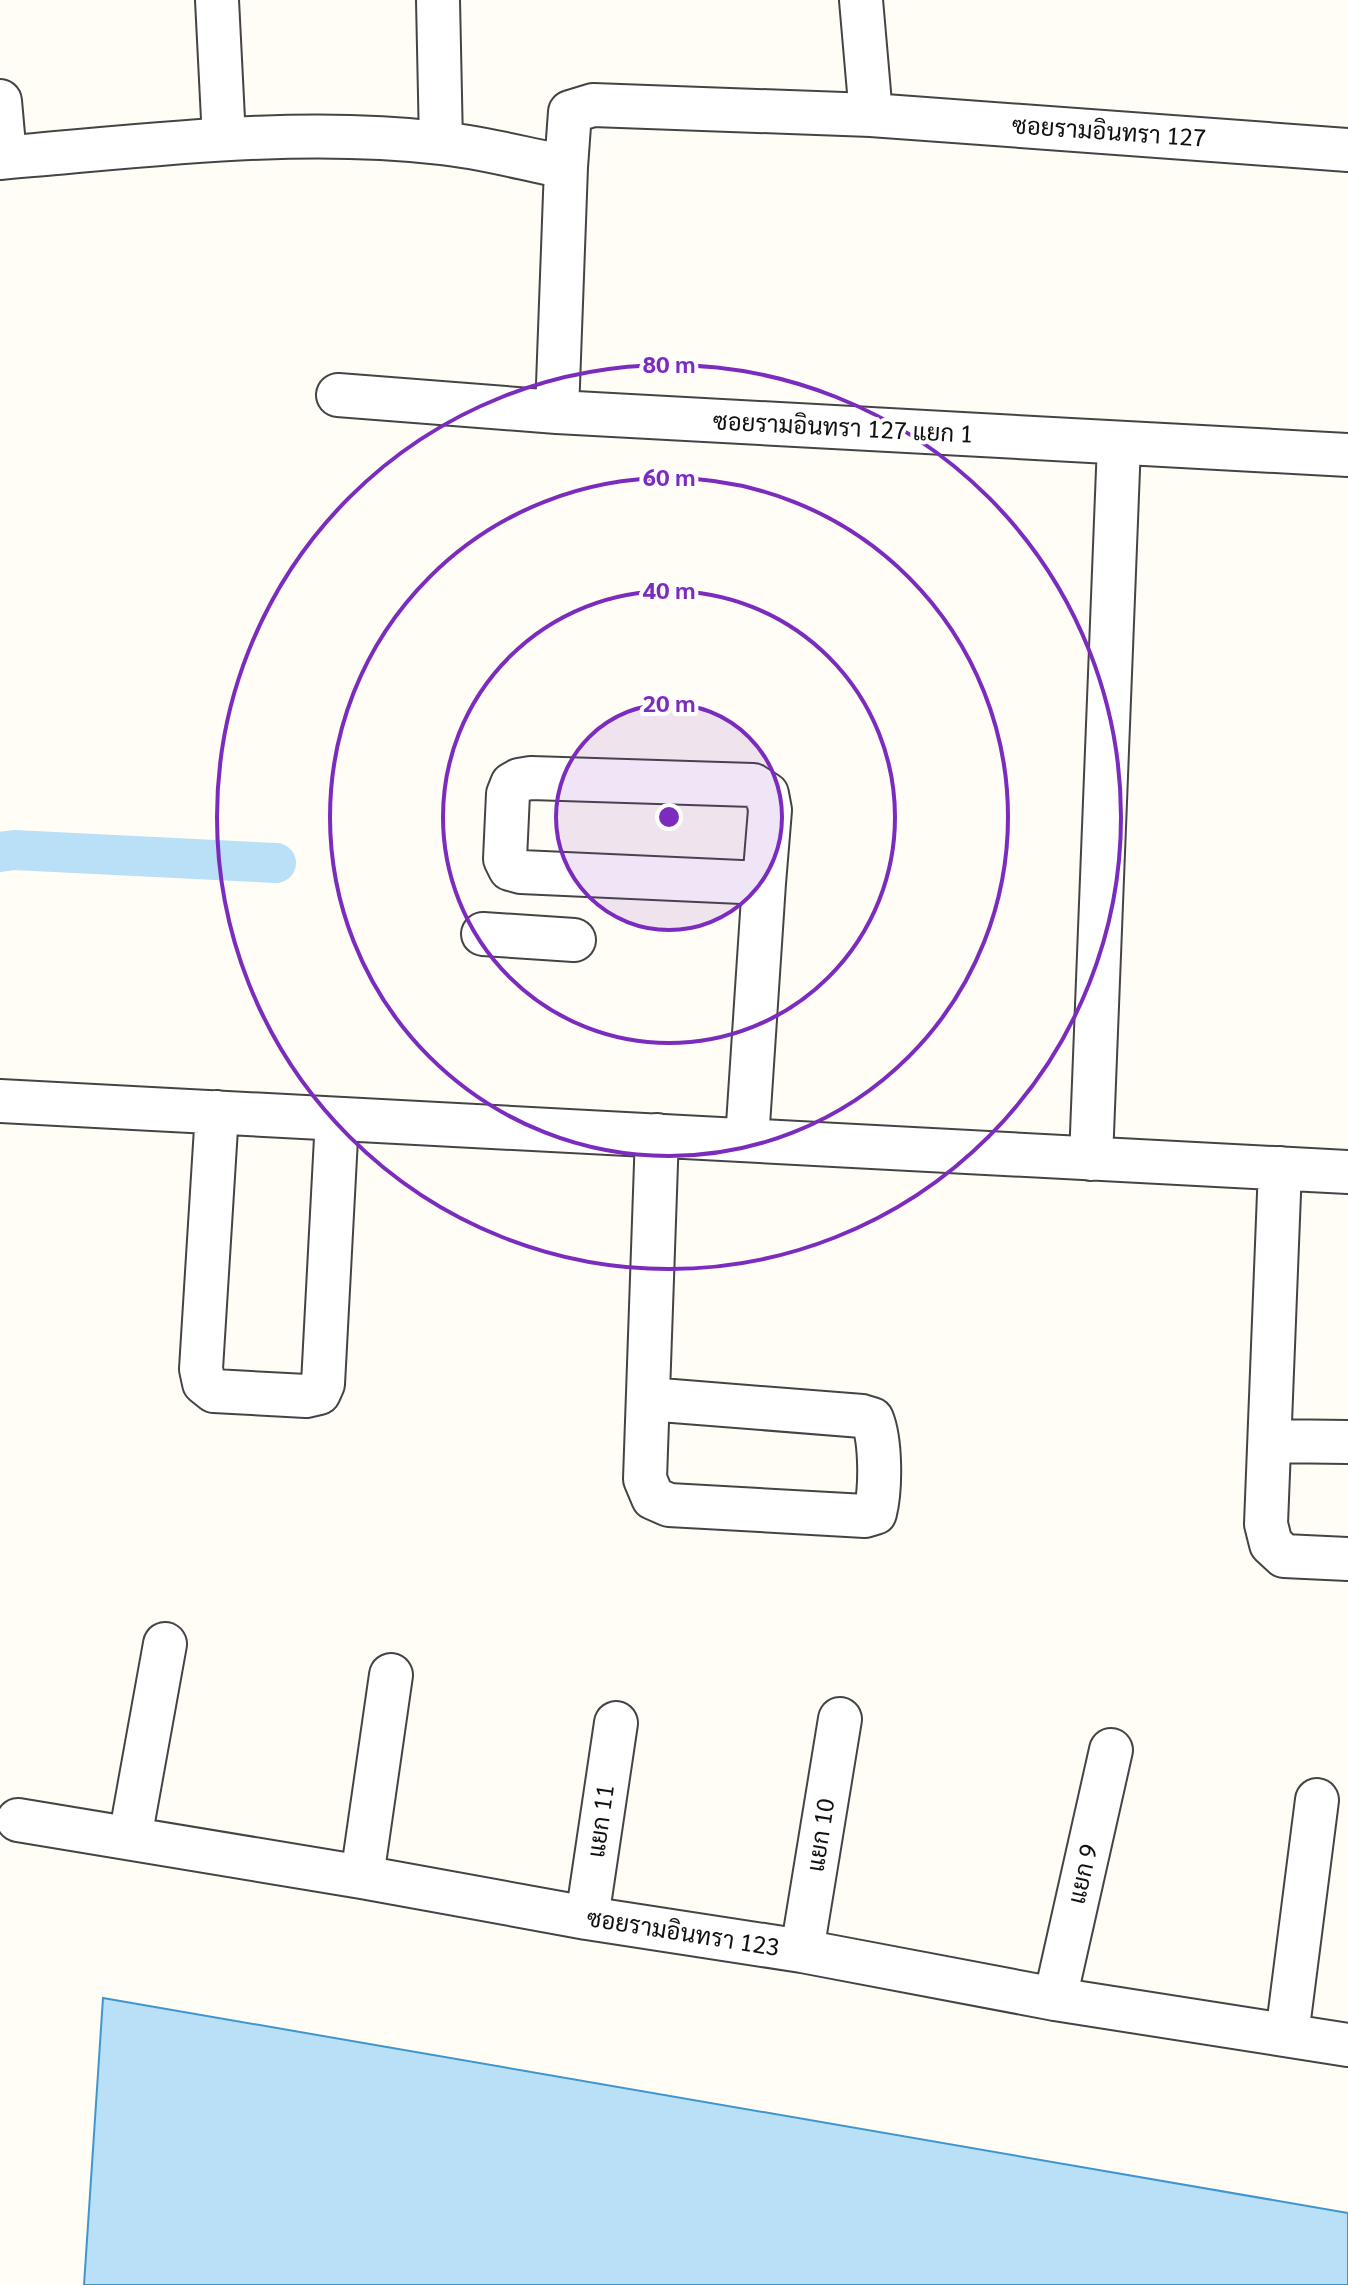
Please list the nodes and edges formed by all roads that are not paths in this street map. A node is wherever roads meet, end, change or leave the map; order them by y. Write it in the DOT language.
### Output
graph roads {
  1 [pos="217,0"];
  2 [pos="438,0"];
  3 [pos="861,0"];
  4 [pos="0,101"];
  5 [pos="871,115"];
  6 [pos="224,139"];
  7 [pos="441,143"];
  8 [pos="1348,150"];
  9 [pos="3,158"];
  10 [pos="566,167"];
  11 [pos="338,395"];
  12 [pos="557,412"];
  13 [pos="1119,444"];
  14 [pos="1348,455"];
  15 [pos="521,872"];
  16 [pos="764,883"];
  17 [pos="574,940"];
  18 [pos="0,1101"];
  19 [pos="217,1112"];
  20 [pos="337,1119"];
  21 [pos="657,1135"];
  22 [pos="747,1140"];
  23 [pos="1091,1159"];
  24 [pos="1280,1168"];
  25 [pos="1348,1172"];
  26 [pos="648,1399"];
  27 [pos="1270,1441"];
  28 [pos="1348,1442"];
  29 [pos="1348,1559"];
  30 [pos="165,1644"];
  31 [pos="391,1675"];
  32 [pos="840,1719"];
  33 [pos="616,1723"];
  34 [pos="1111,1750"];
  35 [pos="1317,1800"];
  36 [pos="18,1820"];
  37 [pos="130,1838"];
  38 [pos="362,1877"];
  39 [pos="587,1918"];
  40 [pos="802,1951"];
  41 [pos="1055,1999"];
  42 [pos="1287,2035"];
  43 [pos="1348,2045"];
  1 -- 6 [label="street"];
  2 -- 7 [label="street"];
  3 -- 5 [label="street"];
  4 -- 9 [label="street"];
  5 -- 8 [label="street, ซอยรามอินทรา 127"];
  5 -- 10 [label="street, ซอยรามอินทรา 127"];
  6 -- 7 [label="street"];
  6 -- 9 [label="street"];
  7 -- 10 [label="street"];
  10 -- 12 [label="street"];
  11 -- 12 [label="street, ซอยรามอินทรา 127 แยก 1"];
  12 -- 13 [label="street, ซอยรามอินทรา 127 แยก 1"];
  13 -- 14 [label="street, ซอยรามอินทรา 127 แยก 1"];
  13 -- 23 [label="street"];
  15 -- 16 [label="street"];
  15 -- 16 [label="street"];
  15 -- 17 [label="street"];
  16 -- 22 [label="street"];
  18 -- 19 [label="street"];
  19 -- 20 [label="street"];
  19 -- 20 [label="street"];
  20 -- 21 [label="street"];
  21 -- 22 [label="street"];
  21 -- 26 [label="street"];
  22 -- 23 [label="street"];
  23 -- 24 [label="street"];
  24 -- 25 [label="street"];
  24 -- 27 [label="street"];
  26 -- 26 [label="street"];
  27 -- 28 [label="street"];
  27 -- 29 [label="street"];
  30 -- 37 [label="street"];
  31 -- 38 [label="street"];
  32 -- 40 [label="street, แยก 10"];
  33 -- 39 [label="street, แยก 11"];
  34 -- 41 [label="street, แยก 9"];
  35 -- 42 [label="street"];
  36 -- 37 [label="street, ซอยรามอินทรา 123"];
  37 -- 38 [label="street, ซอยรามอินทรา 123"];
  38 -- 39 [label="street, ซอยรามอินทรา 123"];
  39 -- 40 [label="street, ซอยรามอินทรา 123"];
  40 -- 41 [label="street, ซอยรามอินทรา 123"];
  41 -- 42 [label="street, ซอยรามอินทรา 123"];
  42 -- 43 [label="street, ซอยรามอินทรา 123"];
}
